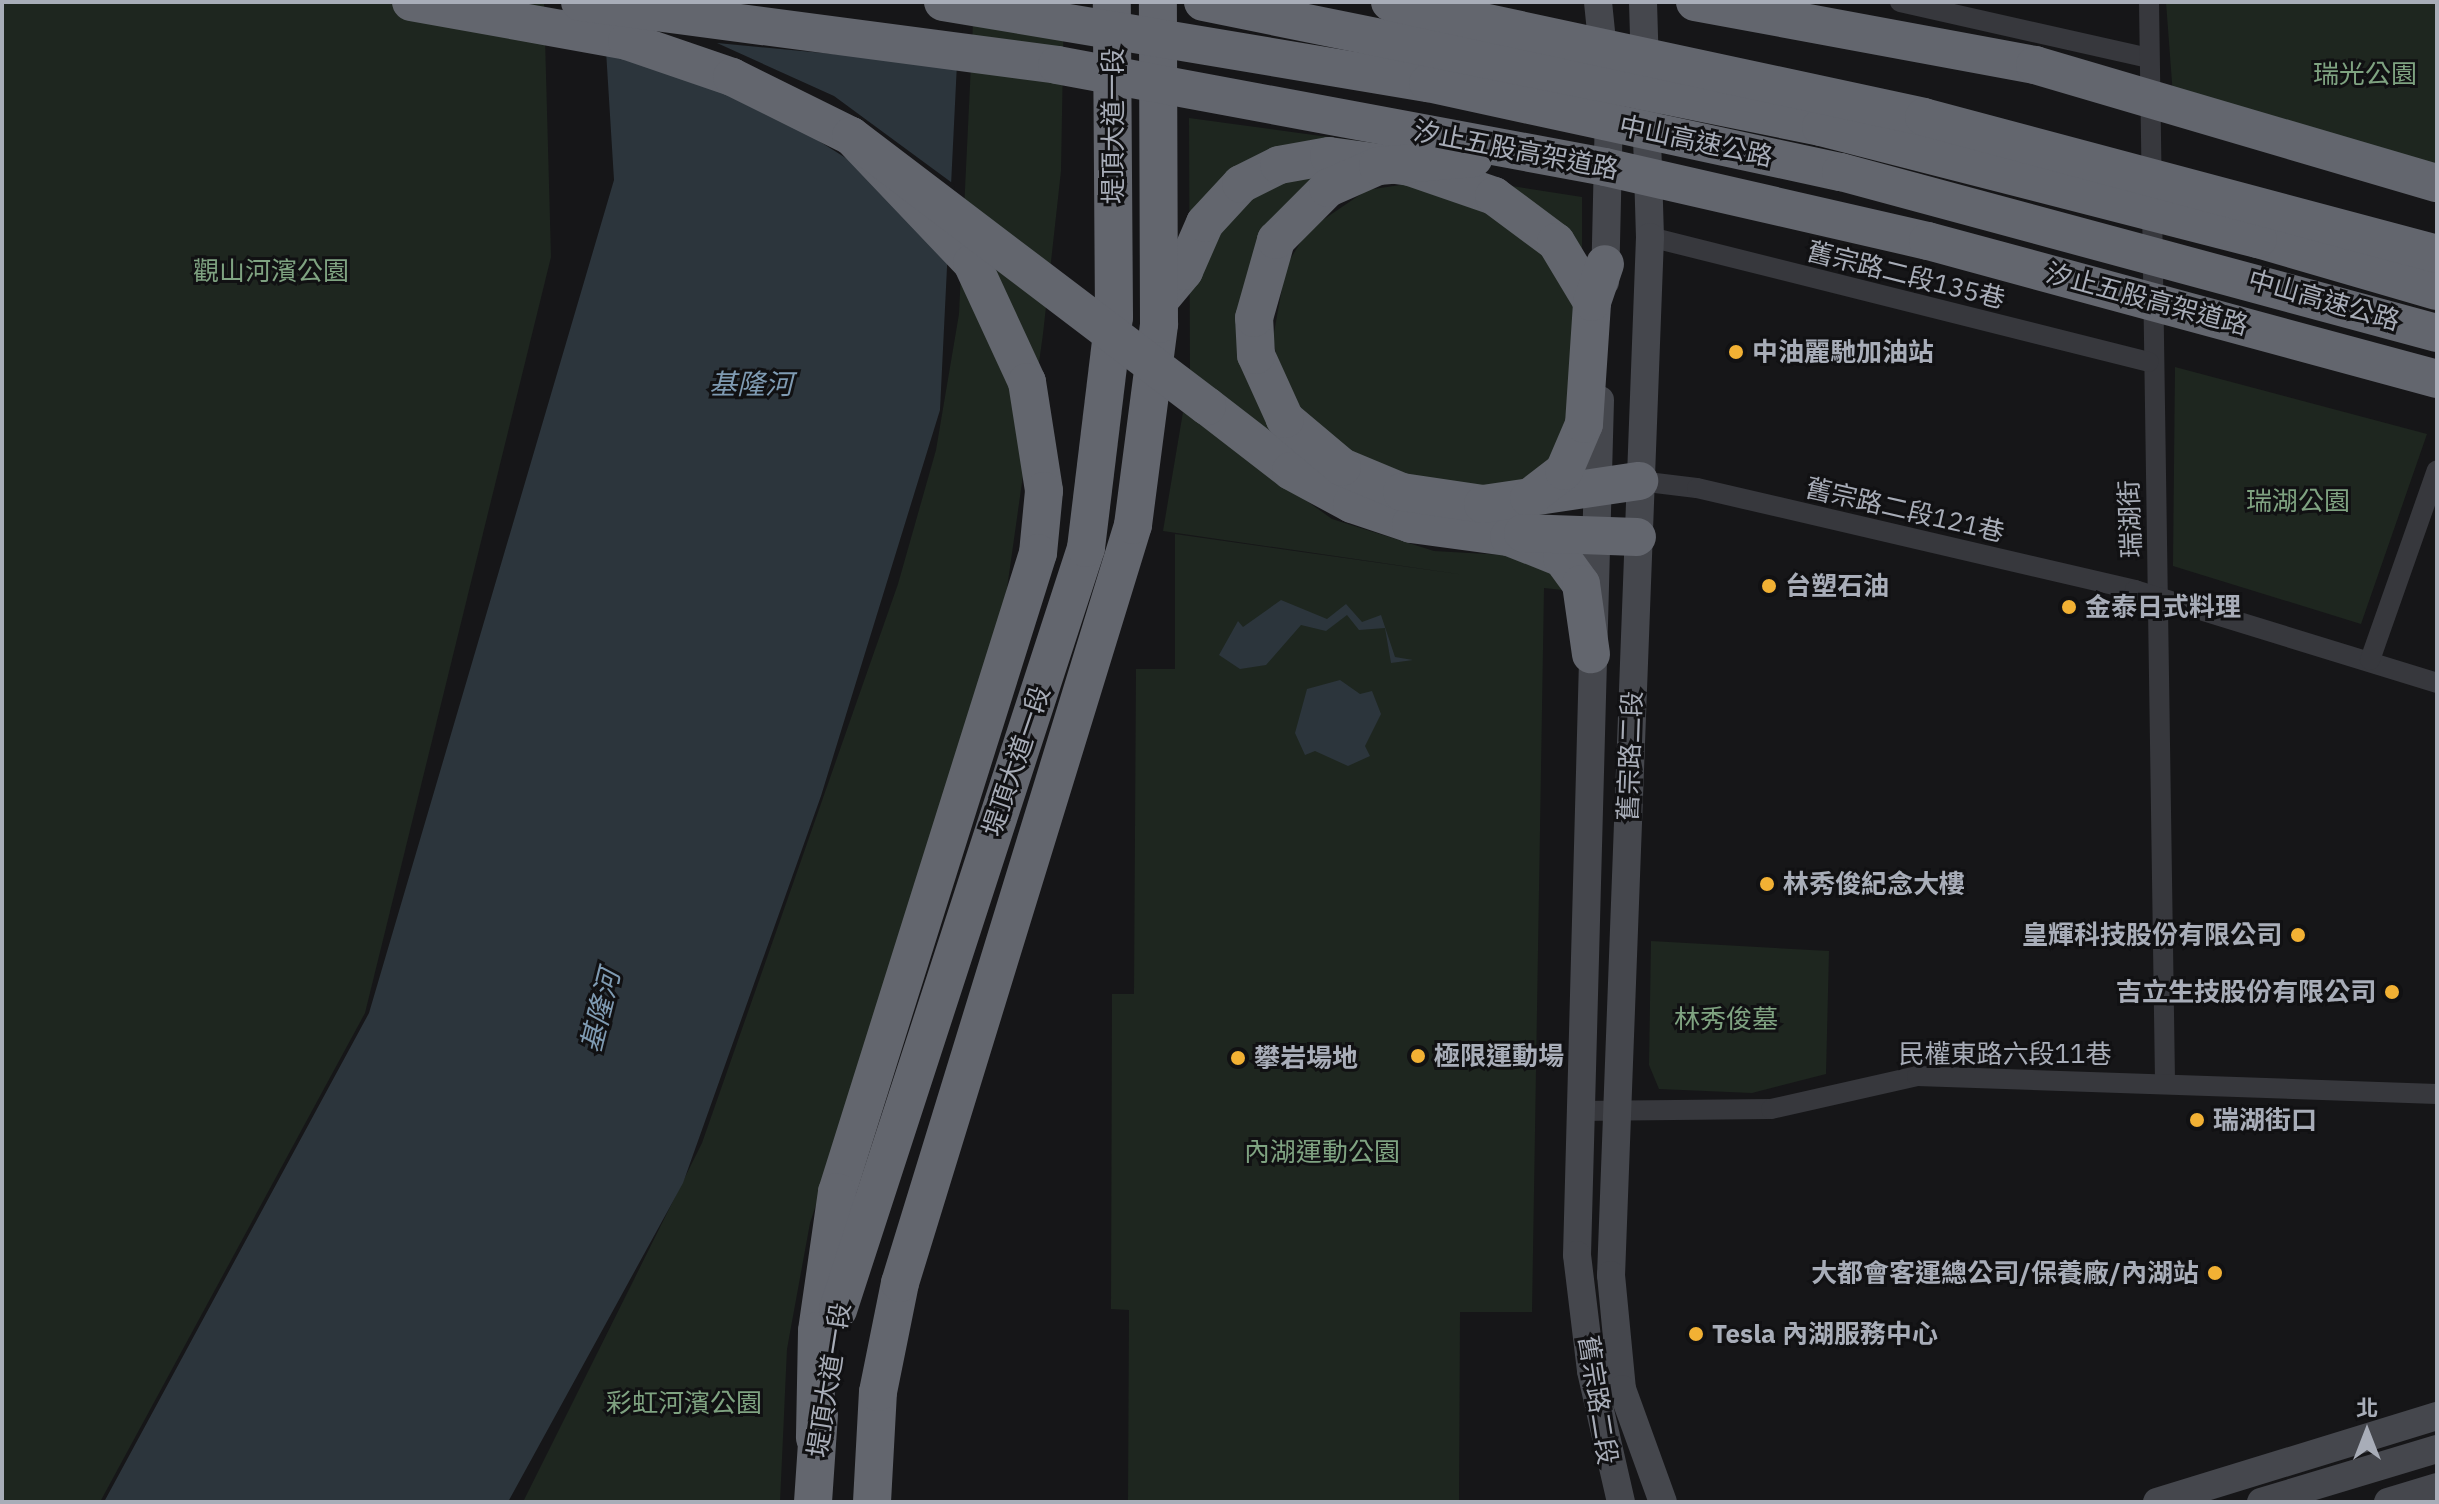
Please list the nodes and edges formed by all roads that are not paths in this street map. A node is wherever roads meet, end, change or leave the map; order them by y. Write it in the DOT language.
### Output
graph roads {
  1 [pos="411,2"];
  2 [pos="580,2"];
  3 [pos="943,2"];
  4 [pos="1112,2"];
  5 [pos="1158,2"];
  6 [pos="1203,2"];
  7 [pos="1390,2"];
  8 [pos="1598,2"];
  9 [pos="1643,2"];
  10 [pos="1695,2"];
  11 [pos="1900,2"];
  12 [pos="2149,2"];
  13 [pos="2149,58"];
  14 [pos="851,136"];
  15 [pos="1605,167"];
  16 [pos="2437,183"];
  17 [pos="1650,237"];
  18 [pos="2437,254"];
  19 [pos="1605,264"];
  20 [pos="2437,291"];
  21 [pos="1159,301"];
  22 [pos="1592,302"];
  23 [pos="2437,333"];
  24 [pos="2149,362"];
  25 [pos="2437,379"];
  26 [pos="2437,470"];
  27 [pos="1639,481"];
  28 [pos="1597,491"];
  29 [pos="1529,498"];
  30 [pos="1480,532"];
  31 [pos="1595,535"];
  32 [pos="1637,537"];
  33 [pos="2158,597"];
  34 [pos="1591,654"];
  35 [pos="2370,660"];
  36 [pos="2437,683"];
  37 [pos="2165,1081"];
  38 [pos="2437,1094"];
  39 [pos="1578,1111"];
  40 [pos="1619,1112"];
  41 [pos="2437,1416"];
  42 [pos="815,1438"];
  43 [pos="2437,1449"];
  44 [pos="2437,1487"];
  45 [pos="813,1502"];
  46 [pos="872,1502"];
  47 [pos="1621,1502"];
  48 [pos="1663,1502"];
  49 [pos="2157,1502"];
  50 [pos="2261,1502"];
  51 [pos="2388,1502"];
  1 -- 14 [label="highway"];
  2 -- 15 [label="highway, 汐止五股高架道路, bridge"];
  3 -- 23 [label="highway, 中山高速公路, bridge"];
  4 -- 42 [label="highway, 堤頂大道一段"];
  5 -- 21 [label="highway, 堤頂大道一段"];
  6 -- 20 [label="highway, 中山高速公路, bridge"];
  7 -- 18 [label="highway, bridge"];
  8 -- 19 [label="main road, 舊宗路二段"];
  9 -- 17 [label="main road, 舊宗路二段"];
  10 -- 16 [label="highway, bridge"];
  11 -- 13 [label="street"];
  12 -- 13 [label="street, 瑞湖街"];
  13 -- 24 [label="street, 瑞湖街"];
  14 -- 30 [label="highway, bridge"];
  14 -- 42 [label="highway, bridge"];
  15 -- 25 [label="highway, 汐止五股高架道路, bridge"];
  15 -- 29 [label="highway, bridge"];
  17 -- 24 [label="street, 舊宗路二段135巷"];
  17 -- 27 [label="main road, 舊宗路二段"];
  19 -- 22 [label="highway"];
  19 -- 28 [label="main road, 舊宗路二段"];
  21 -- 22 [label="highway"];
  21 -- 46 [label="highway, 堤頂大道一段"];
  22 -- 29 [label="highway"];
  24 -- 33 [label="street, 瑞湖街"];
  26 -- 35 [label="street"];
  27 -- 28 [label="highway"];
  27 -- 32 [label="main road, 舊宗路二段"];
  27 -- 33 [label="street, 舊宗路二段121巷"];
  28 -- 29 [label="highway"];
  28 -- 31 [label="main road, 舊宗路二段"];
  30 -- 31 [label="highway"];
  30 -- 34 [label="highway"];
  31 -- 32 [label="highway"];
  31 -- 34 [label="main road, 舊宗路二段"];
  32 -- 40 [label="main road, 舊宗路二段"];
  33 -- 35 [label="street, 舊宗路二段121巷"];
  33 -- 37 [label="street, 瑞湖街"];
  34 -- 39 [label="main road, 舊宗路二段"];
  35 -- 36 [label="street, 舊宗路二段121巷"];
  37 -- 38 [label="street, 民權東路六段11巷"];
  37 -- 40 [label="street, 民權東路六段11巷"];
  39 -- 40 [label="street, 民權東路六段11巷"];
  39 -- 47 [label="main road, 舊宗路二段"];
  40 -- 48 [label="main road, 舊宗路二段"];
  41 -- 49 [label="main road"];
  42 -- 45 [label="highway, 堤頂大道一段"];
  43 -- 50 [label="main road"];
  44 -- 51 [label="main road"];
}
